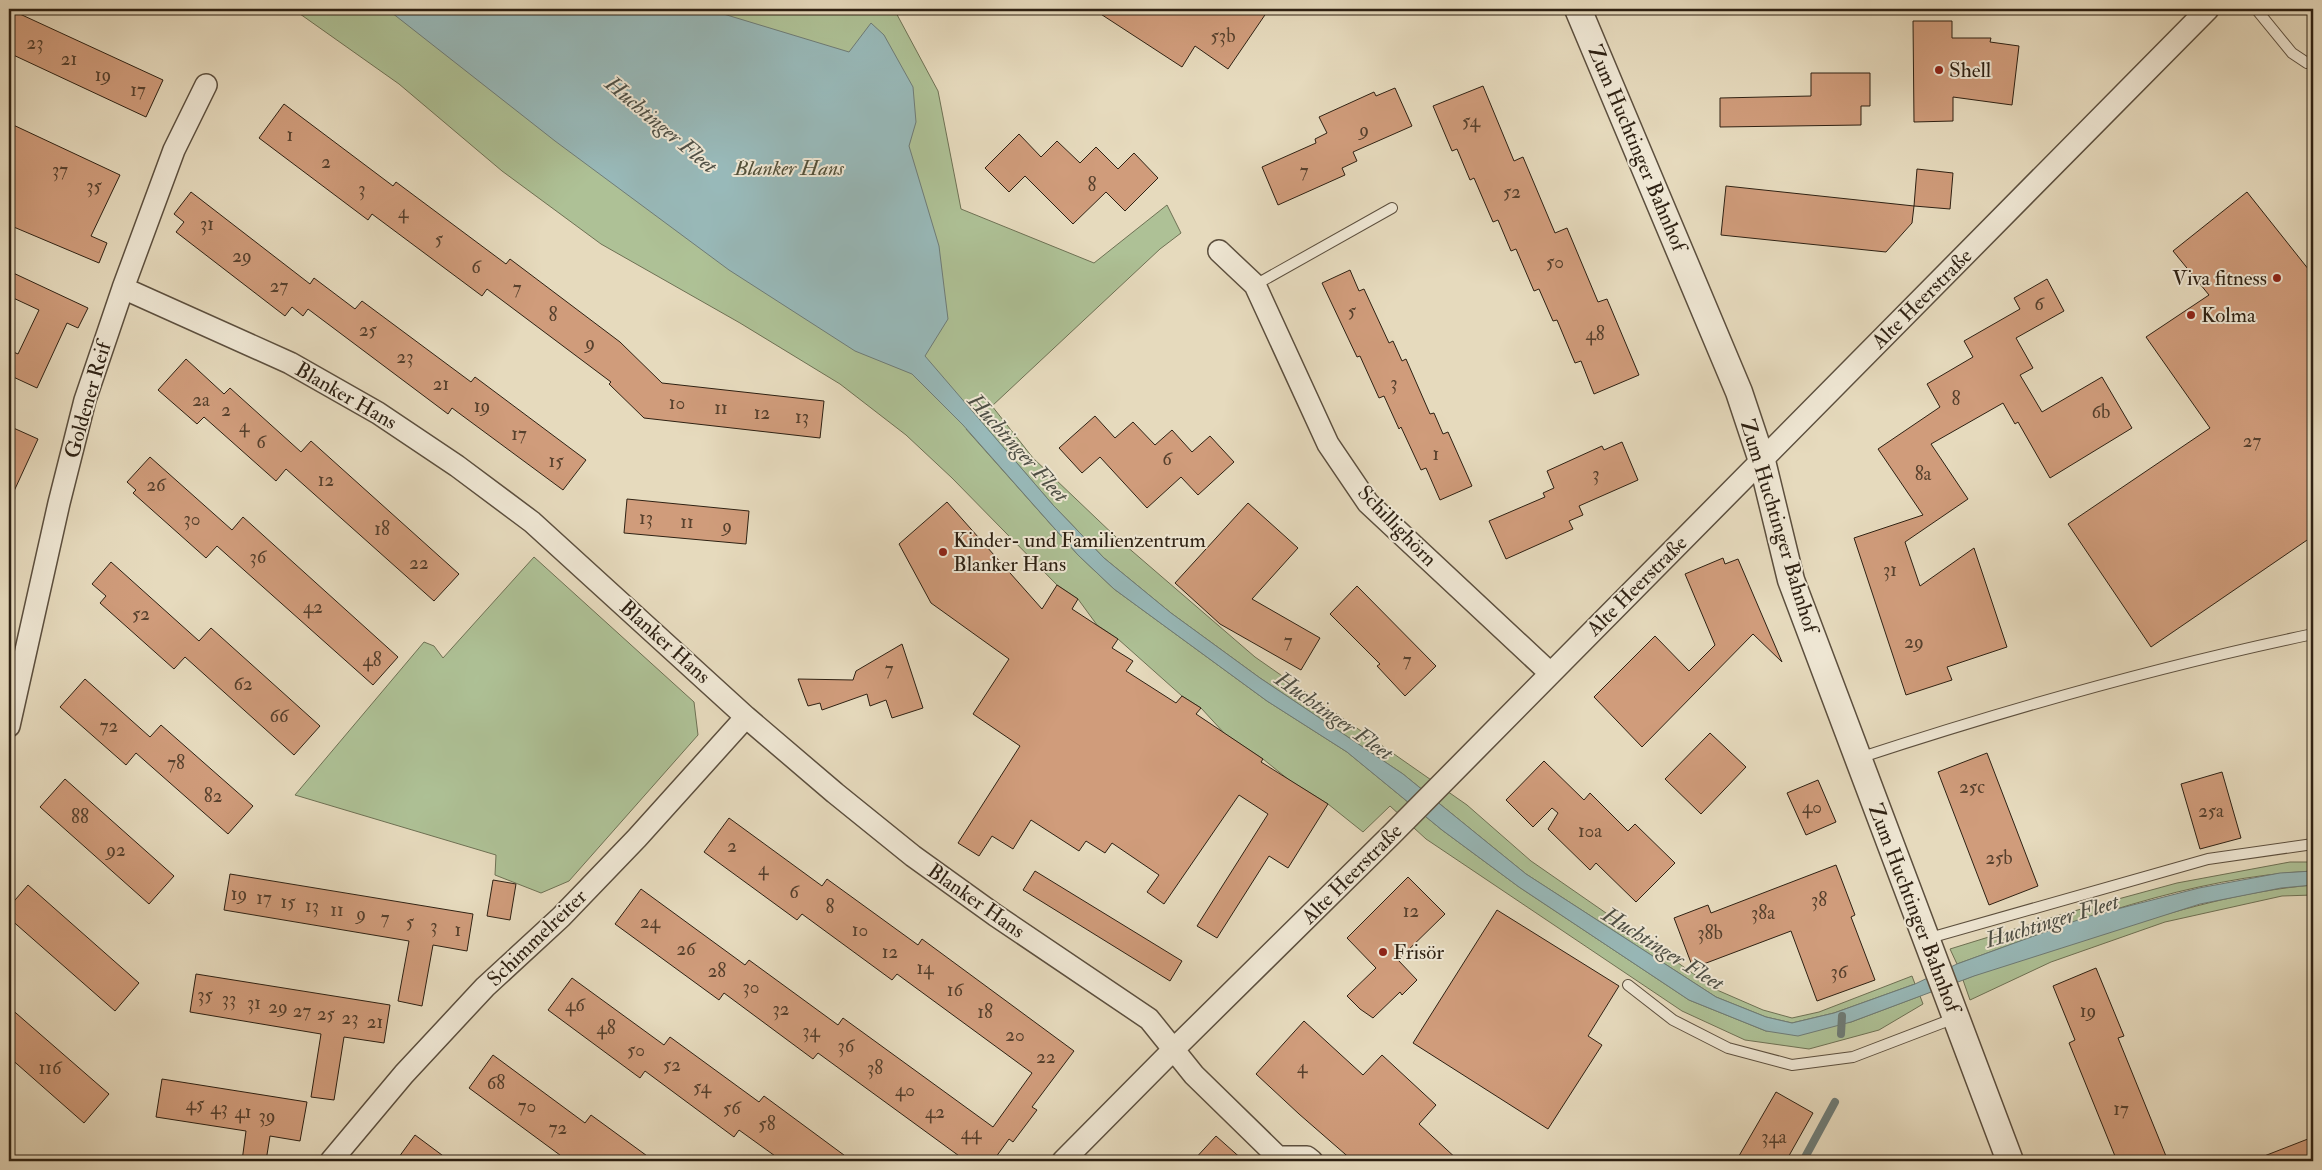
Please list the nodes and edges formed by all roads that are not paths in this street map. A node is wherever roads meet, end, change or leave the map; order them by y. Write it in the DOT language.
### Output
graph roads {
  1 [pos="1578,9"];
  2 [pos="2208,9"];
  3 [pos="2256,9"];
  4 [pos="2307,63"];
  5 [pos="206,85"];
  6 [pos="1392,208"];
  7 [pos="1219,250"];
  8 [pos="1255,285"];
  9 [pos="123,288"];
  10 [pos="1762,461"];
  11 [pos="2313,634"];
  12 [pos="1550,673"];
  13 [pos="746,717"];
  14 [pos="9,726"];
  15 [pos="1857,758"];
  16 [pos="2313,844"];
  17 [pos="1926,939"];
  18 [pos="1628,985"];
  19 [pos="1956,1018"];
  20 [pos="1174,1049"];
  21 [pos="331,1161"];
  22 [pos="1063,1161"];
  23 [pos="1312,1161"];
  24 [pos="2010,1161"];
  1 -- 10 [label="street, Zum Huchtinger Bahnhof"];
  2 -- 10 [label="street, Alte Heerstraße"];
  3 -- 4 [label="lane"];
  5 -- 9 [label="street, Goldener Reif"];
  6 -- 8 [label="lane"];
  7 -- 8 [label="street, Schillighörn"];
  8 -- 12 [label="street, Schillighörn"];
  9 -- 13 [label="street, Blanker Hans"];
  9 -- 14 [label="street, Goldener Reif"];
  10 -- 12 [label="street, Alte Heerstraße"];
  10 -- 15 [label="street, Zum Huchtinger Bahnhof"];
  11 -- 15 [label="lane"];
  12 -- 20 [label="street, Alte Heerstraße"];
  13 -- 20 [label="street, Blanker Hans"];
  13 -- 21 [label="street, Schimmelreiter"];
  15 -- 17 [label="street, Zum Huchtinger Bahnhof"];
  16 -- 17 [label="lane"];
  17 -- 19 [label="street, Zum Huchtinger Bahnhof"];
  18 -- 19 [label="lane"];
  19 -- 24 [label="street, Zum Huchtinger Bahnhof"];
  20 -- 22 [label="street, Alte Heerstraße"];
  20 -- 23 [label="street, Blanker Hans"];
}
